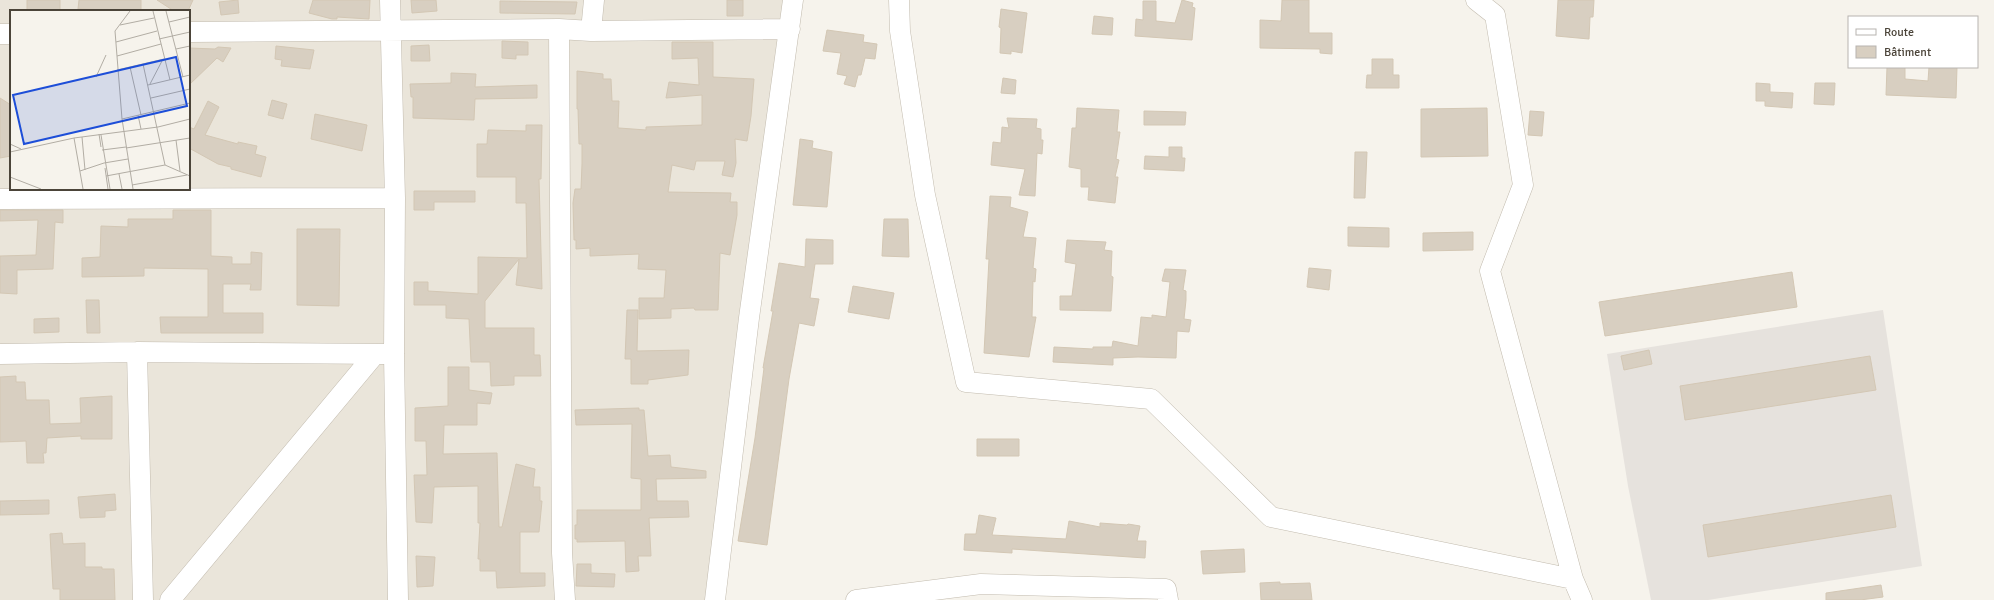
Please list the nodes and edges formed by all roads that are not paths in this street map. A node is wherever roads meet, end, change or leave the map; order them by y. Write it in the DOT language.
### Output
graph roads {
  1 [pos="390,0"];
  2 [pos="594,0"];
  3 [pos="793,0"];
  4 [pos="898,0"];
  5 [pos="1476,0"];
  6 [pos="559,28"];
  7 [pos="390,30"];
  8 [pos="790,30"];
  9 [pos="591,31"];
  10 [pos="190,32"];
  11 [pos="395,198"];
  12 [pos="0,199"];
  13 [pos="137,352"];
  14 [pos="0,354"];
  15 [pos="384,354"];
  16 [pos="1573,579"];
  17 [pos="976,592"];
  18 [pos="143,600"];
  19 [pos="170,600"];
  20 [pos="398,600"];
  21 [pos="564,600"];
  22 [pos="715,600"];
  23 [pos="856,600"];
  24 [pos="1168,600"];
  25 [pos="1582,600"];
  1 -- 7 [label="street"];
  2 -- 9 [label="street"];
  3 -- 8 [label="street"];
  4 -- 16 [label="street"];
  5 -- 16 [label="street"];
  6 -- 7 [label="street"];
  6 -- 9 [label="street"];
  6 -- 21 [label="street"];
  7 -- 10 [label="street"];
  7 -- 11 [label="street"];
  8 -- 9 [label="street"];
  8 -- 22 [label="street"];
  11 -- 12 [label="street"];
  11 -- 15 [label="street"];
  13 -- 14 [label="street"];
  13 -- 15 [label="street"];
  13 -- 18 [label="street"];
  15 -- 19 [label="street"];
  15 -- 20 [label="street"];
  16 -- 25 [label="street"];
  17 -- 23 [label="street"];
  17 -- 24 [label="street"];
}
